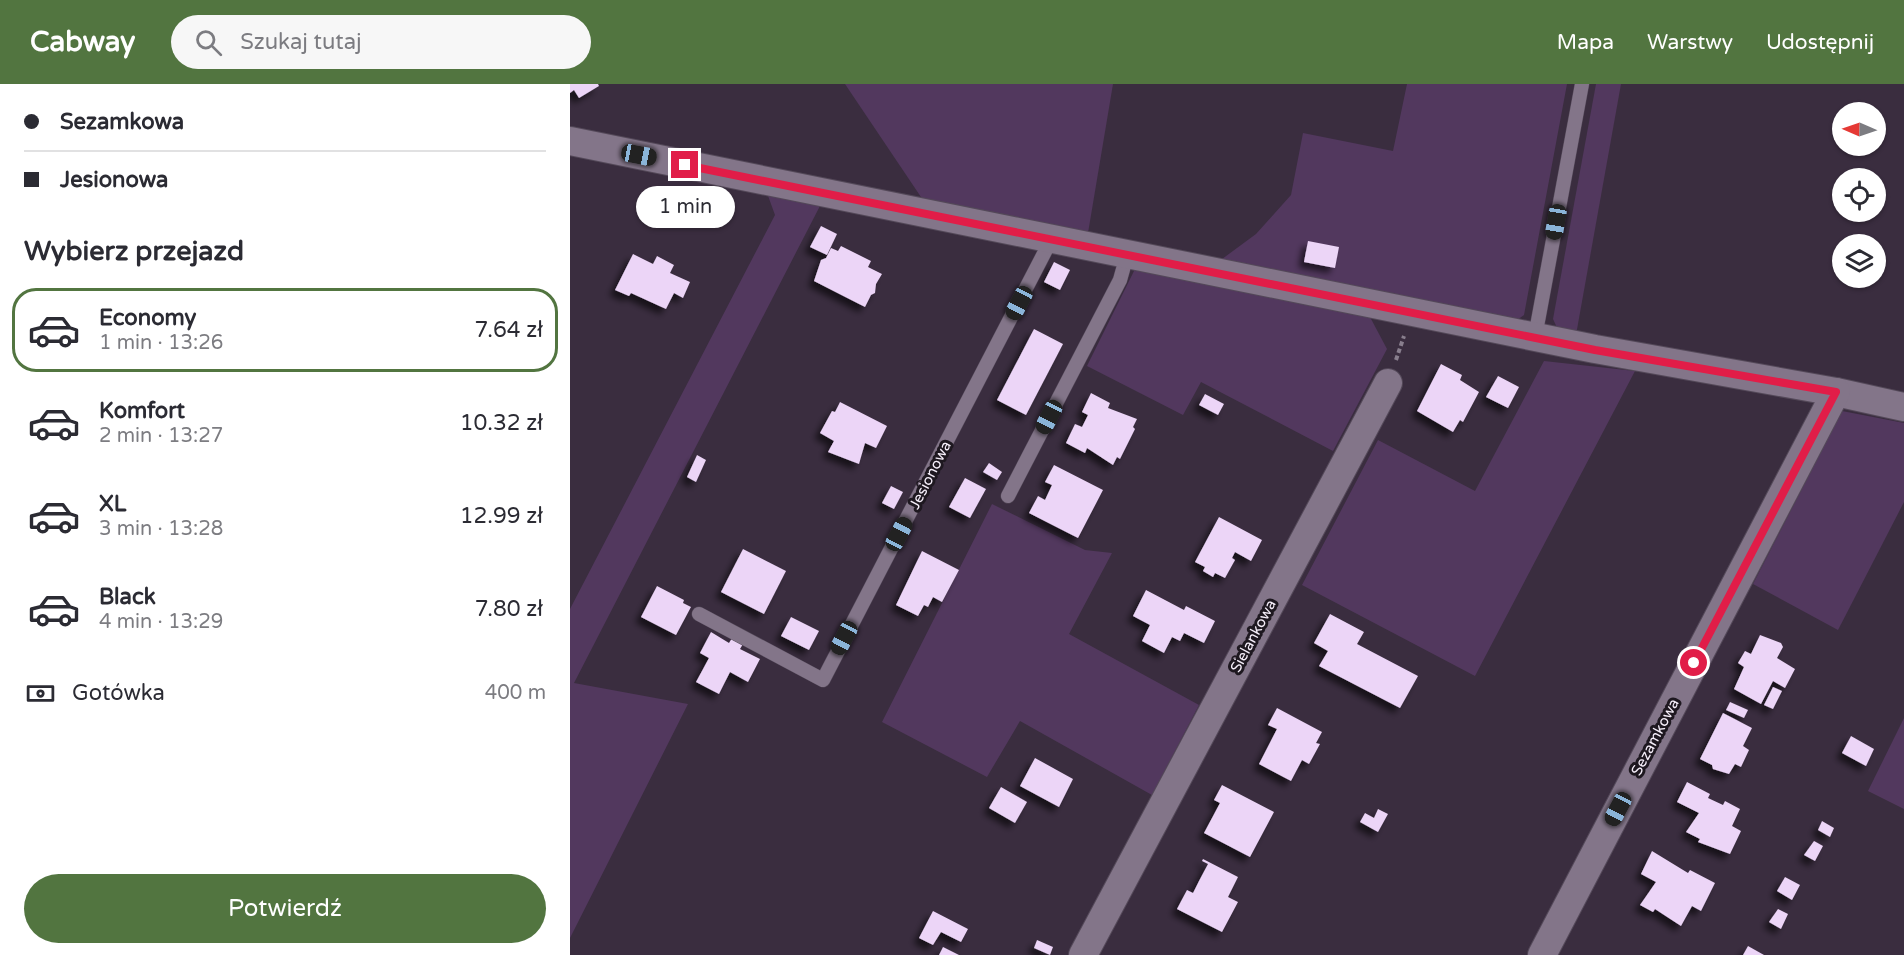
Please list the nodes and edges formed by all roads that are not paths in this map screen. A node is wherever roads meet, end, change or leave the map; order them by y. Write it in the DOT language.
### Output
graph roads {
  1 [pos="1582,84"];
  2 [pos="570,141"];
  3 [pos="1051,240"];
  4 [pos="1126,255"];
  5 [pos="1535,337"];
  6 [pos="1388,383"];
  7 [pos="1836,392"];
  8 [pos="1904,406"];
  9 [pos="1008,496"];
  10 [pos="699,614"];
  11 [pos="1083,955"];
  12 [pos="1542,955"];
  1 -- 5 [label="lane"];
  2 -- 3 [label="street"];
  3 -- 4 [label="street"];
  3 -- 10 [label="lane, Jesionowa"];
  4 -- 5 [label="street"];
  4 -- 9 [label="lane"];
  5 -- 7 [label="street"];
  6 -- 11 [label="street, Sielankowa"];
  7 -- 8 [label="street"];
  7 -- 12 [label="street, Sezamkowa"];
}
